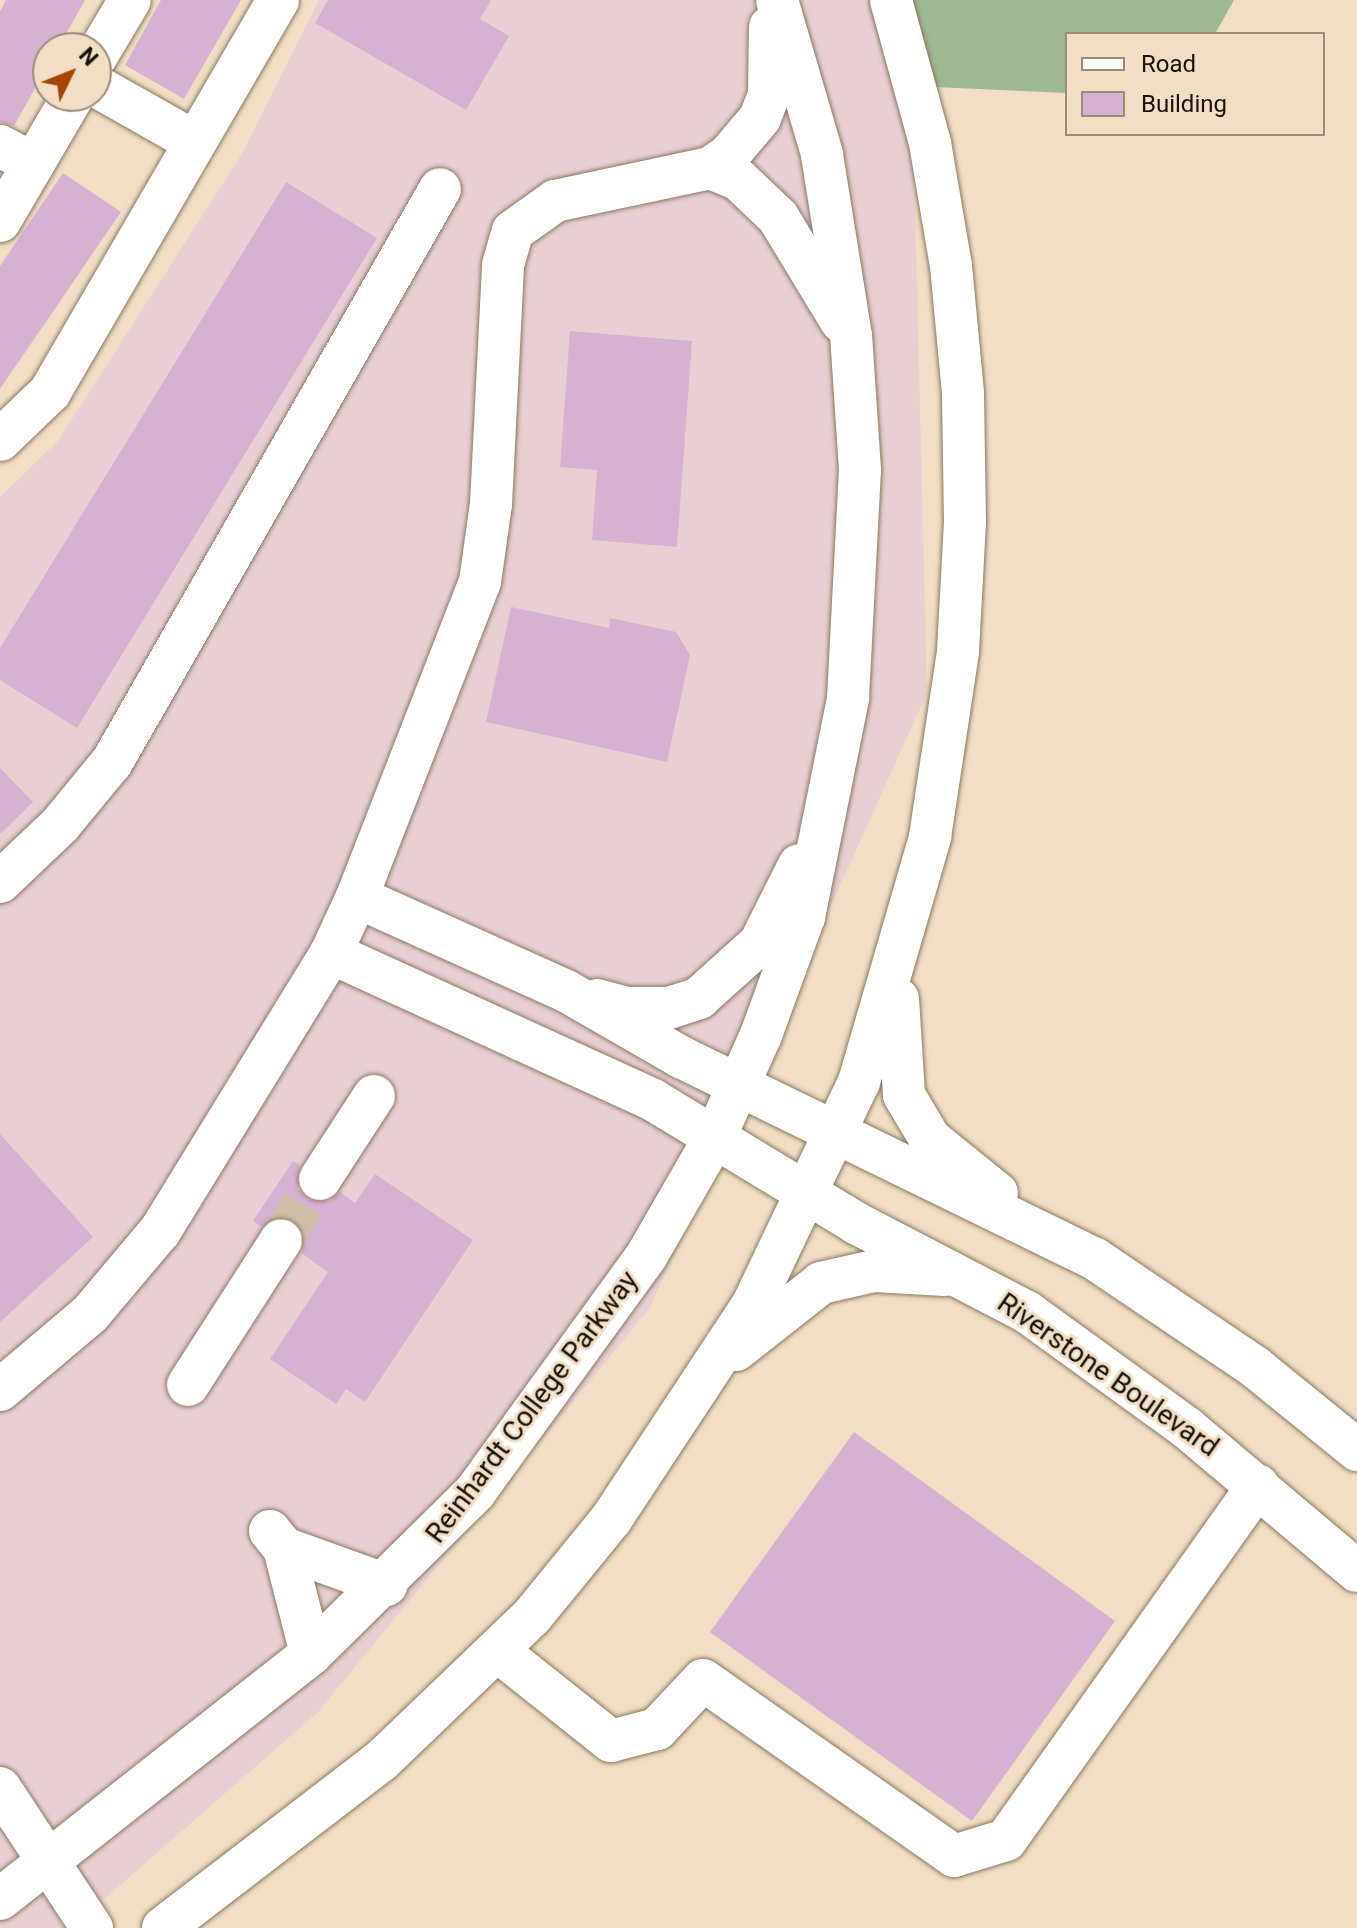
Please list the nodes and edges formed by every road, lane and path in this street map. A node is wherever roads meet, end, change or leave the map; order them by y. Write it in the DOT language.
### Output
graph roads {
  1 [pos="130,0"];
  2 [pos="278,0"];
  3 [pos="768,0"];
  4 [pos="777,0"];
  5 [pos="891,0"];
  6 [pos="111,32"];
  7 [pos="112,95"];
  8 [pos="58,112"];
  9 [pos="195,142"];
  10 [pos="17,155"];
  11 [pos="710,168"];
  12 [pos="440,189"];
  13 [pos="0,221"];
  14 [pos="851,336"];
  15 [pos="0,440"];
  16 [pos="829,807"];
  17 [pos="0,882"];
  18 [pos="357,897"];
  19 [pos="331,953"];
  20 [pos="488,956"];
  21 [pos="898,957"];
  22 [pos="566,991"];
  23 [pos="463,1013"];
  24 [pos="740,1082"];
  25 [pos="374,1096"];
  26 [pos="837,1132"];
  27 [pos="716,1135"];
  28 [pos="320,1179"];
  29 [pos="808,1194"];
  30 [pos="1050,1237"];
  31 [pos="281,1240"];
  32 [pos="963,1276"];
  33 [pos="710,1370"];
  34 [pos="188,1385"];
  35 [pos="0,1390"];
  36 [pos="1357,1450"];
  37 [pos="1258,1485"];
  38 [pos="1357,1571"];
  39 [pos="387,1585"];
  40 [pos="499,1652"];
  41 [pos="311,1654"];
  42 [pos="0,1788"];
  43 [pos="0,1828"];
  44 [pos="45,1863"];
  45 [pos="0,1899"];
  46 [pos="92,1928"];
  47 [pos="163,1928"];
  1 -- 6 [label="street"];
  2 -- 9 [label="street"];
  3 -- 11 [label="street"];
  4 -- 14 [label="street, Reinhardt College Parkway"];
  5 -- 21 [label="street"];
  7 -- 9 [label="street"];
  8 -- 10 [label="street"];
  9 -- 15 [label="street"];
  10 -- 13 [label="street"];
  11 -- 14 [label="street"];
  11 -- 18 [label="street"];
  12 -- 17 [label="street"];
  14 -- 16 [label="street, Reinhardt College Parkway"];
  16 -- 22 [label="street"];
  16 -- 24 [label="street, Reinhardt College Parkway"];
  18 -- 19 [label="street"];
  18 -- 20 [label="street"];
  19 -- 23 [label="street, Riverstone Boulevard"];
  19 -- 35 [label="street"];
  20 -- 22 [label="street"];
  20 -- 23 [label="street"];
  21 -- 26 [label="street"];
  21 -- 30 [label="street"];
  22 -- 24 [label="street"];
  23 -- 27 [label="street, Riverstone Boulevard"];
  24 -- 26 [label="street"];
  24 -- 27 [label="street, Reinhardt College Parkway"];
  25 -- 28 [label="street"];
  26 -- 29 [label="street"];
  26 -- 30 [label="street"];
  27 -- 29 [label="street, Riverstone Boulevard"];
  27 -- 39 [label="street, Reinhardt College Parkway"];
  29 -- 32 [label="street, Riverstone Boulevard"];
  29 -- 33 [label="street"];
  30 -- 36 [label="street"];
  31 -- 34 [label="street"];
  32 -- 33 [label="street"];
  32 -- 37 [label="street, Riverstone Boulevard"];
  33 -- 40 [label="street"];
  37 -- 38 [label="street, Riverstone Boulevard"];
  37 -- 40 [label="street"];
  39 -- 41 [label="street, Reinhardt College Parkway"];
  39 -- 41 [label="street"];
  40 -- 47 [label="street"];
  41 -- 44 [label="street, Reinhardt College Parkway"];
  42 -- 44 [label="street"];
  43 -- 44 [label="street"];
  44 -- 45 [label="street, Reinhardt College Parkway"];
  44 -- 46 [label="street"];
}
